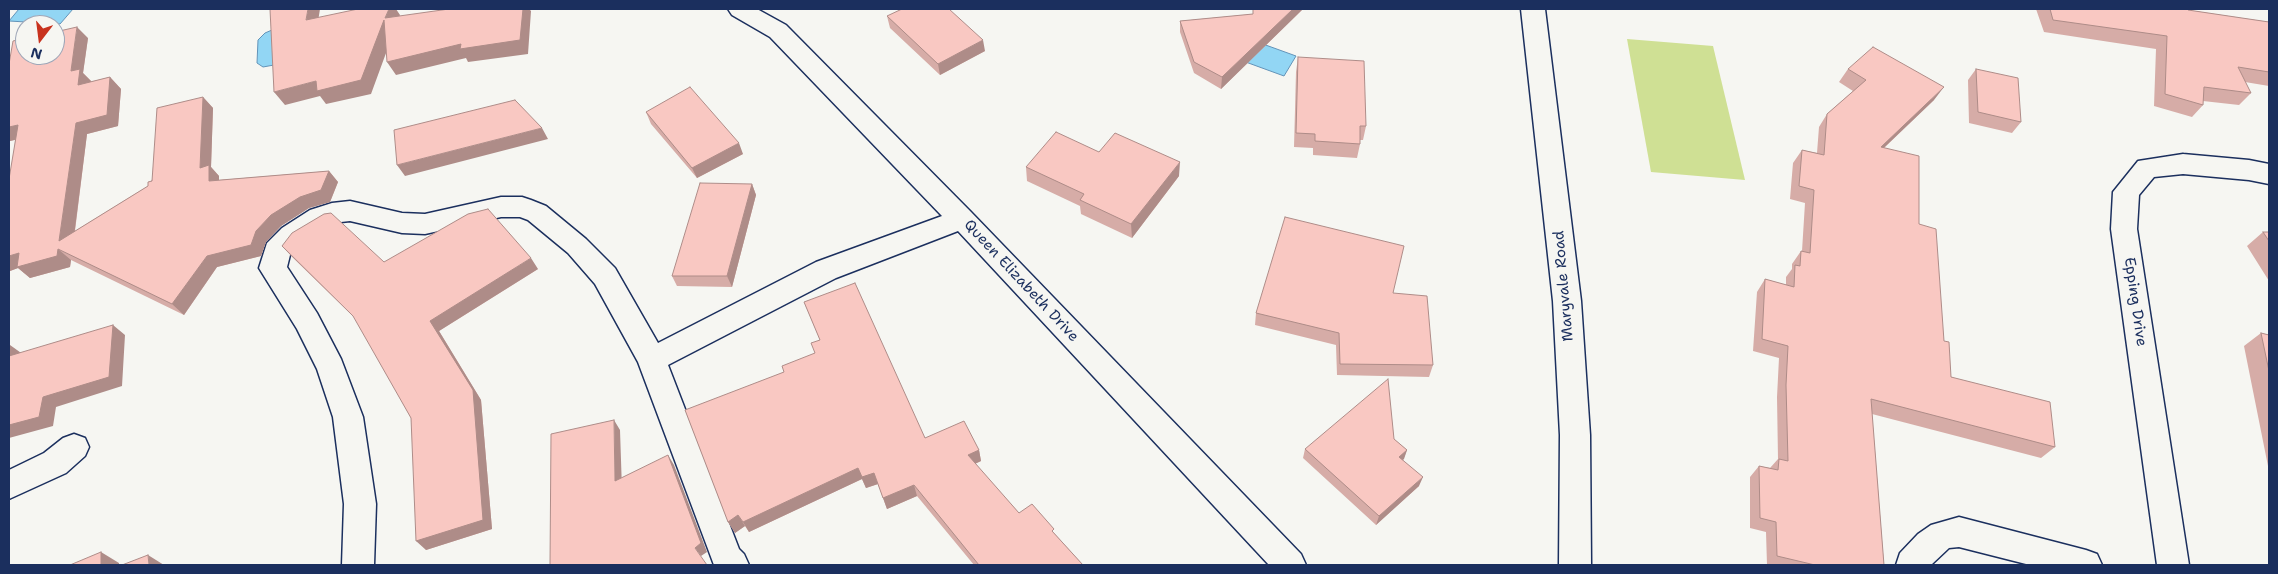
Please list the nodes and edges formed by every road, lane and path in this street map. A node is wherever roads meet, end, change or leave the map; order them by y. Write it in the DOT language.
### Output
graph roads {
  1 [pos="740,9"];
  2 [pos="1538,12"];
  3 [pos="2269,174"];
  4 [pos="962,219"];
  5 [pos="652,360"];
  6 [pos="74,447"];
  7 [pos="9,485"];
  8 [pos="1911,564"];
  9 [pos="358,565"];
  10 [pos="733,565"];
  11 [pos="1290,565"];
  12 [pos="1575,565"];
  13 [pos="2086,565"];
  14 [pos="2173,565"];
  1 -- 4 [label="street, Queen Elizabeth Drive"];
  2 -- 12 [label="street, Maryvale Road"];
  3 -- 14 [label="street, Epping Drive"];
  4 -- 5 [label="street"];
  4 -- 11 [label="street, Queen Elizabeth Drive"];
  5 -- 9 [label="street"];
  5 -- 10 [label="street"];
  6 -- 7 [label="street"];
  8 -- 13 [label="street"];
}
